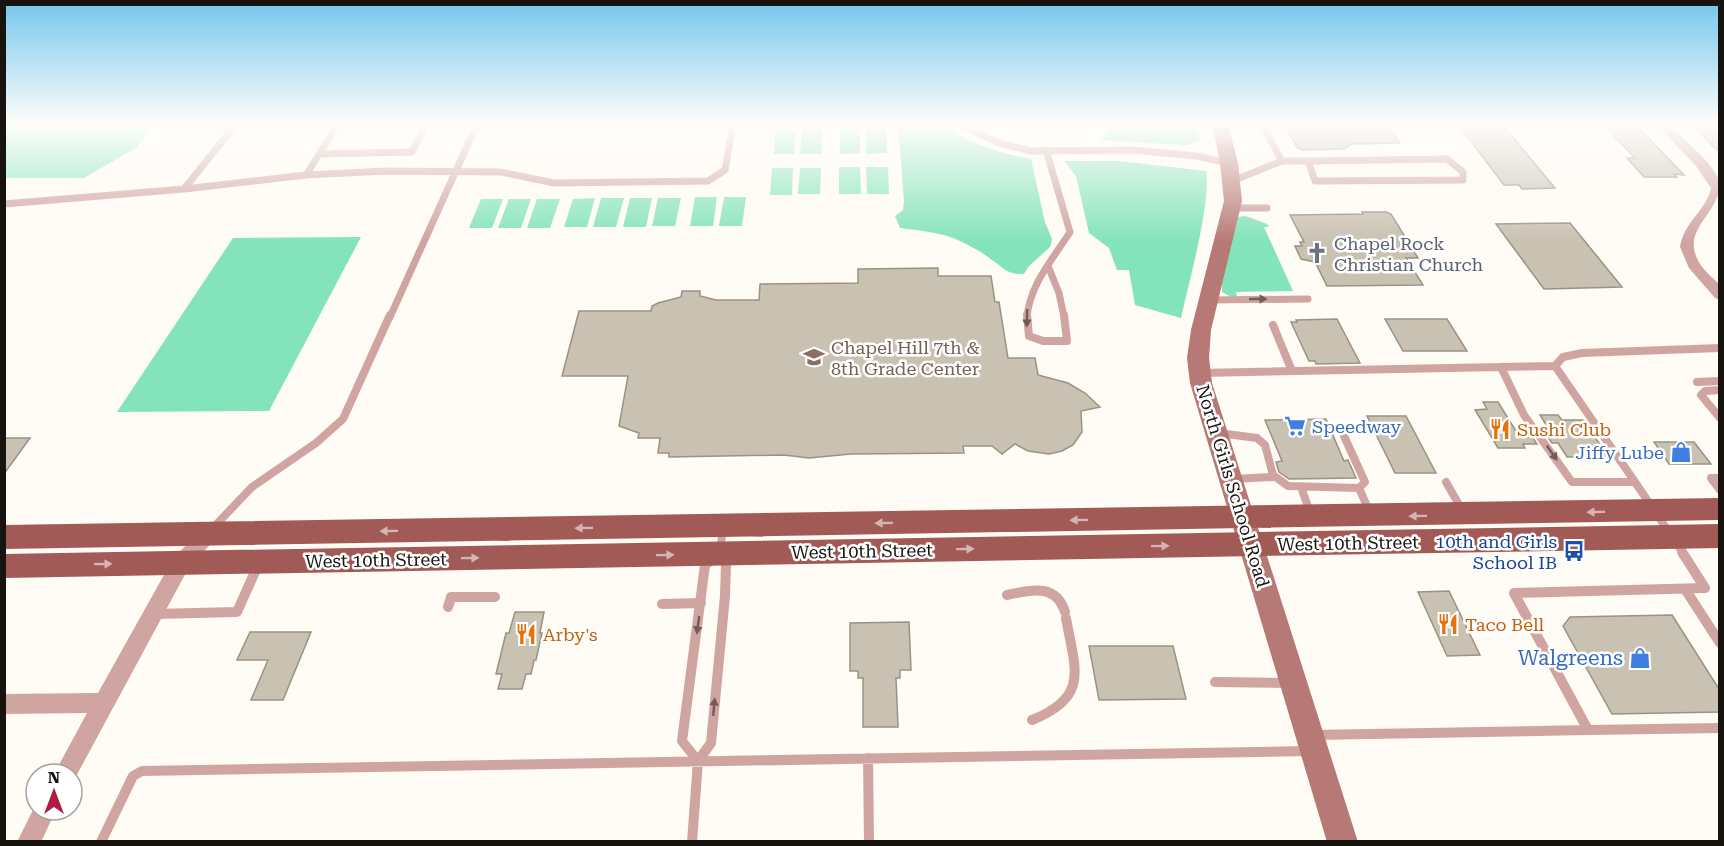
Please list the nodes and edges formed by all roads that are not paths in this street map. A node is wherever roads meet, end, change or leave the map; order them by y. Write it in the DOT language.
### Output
graph roads {
  1 [pos="204,163"];
  2 [pos="313,163"];
  3 [pos="459,163"];
  4 [pos="726,163"];
  5 [pos="1050,163"];
  6 [pos="1212,163"];
  7 [pos="1228,163"];
  8 [pos="1270,163"];
  9 [pos="1309,163"];
  10 [pos="1453,163"];
  11 [pos="1700,163"];
  12 [pos="455,171"];
  13 [pos="1230,172"];
  14 [pos="306,175"];
  15 [pos="184,189"];
  16 [pos="4,204"];
  17 [pos="1232,208"];
  18 [pos="1267,208"];
  19 [pos="1048,266"];
  20 [pos="1719,295"];
  21 [pos="1308,299"];
  22 [pos="1208,300"];
  23 [pos="1272,325"];
  24 [pos="1719,348"];
  25 [pos="1556,366"];
  26 [pos="1501,367"];
  27 [pos="1292,371"];
  28 [pos="1199,373"];
  29 [pos="1719,381"];
  30 [pos="1697,382"];
  31 [pos="1719,390"];
  32 [pos="1719,418"];
  33 [pos="1215,432"];
  34 [pos="1344,436"];
  35 [pos="1274,477"];
  36 [pos="1719,478"];
  37 [pos="1230,479"];
  38 [pos="1446,482"];
  39 [pos="1635,482"];
  40 [pos="1301,487"];
  41 [pos="1359,488"];
  42 [pos="1719,490"];
  43 [pos="1719,509"];
  44 [pos="1654,511"];
  45 [pos="1464,515"];
  46 [pos="1371,516"];
  47 [pos="1312,517"];
  48 [pos="1247,531"];
  49 [pos="209,534"];
  50 [pos="1719,536"];
  51 [pos="4,537"];
  52 [pos="1673,537"];
  53 [pos="722,540"];
  54 [pos="259,562"];
  55 [pos="181,563"];
  56 [pos="4,566"];
  57 [pos="1685,589"];
  58 [pos="1006,595"];
  59 [pos="495,597"];
  60 [pos="701,603"];
  61 [pos="662,604"];
  62 [pos="448,607"];
  63 [pos="153,614"];
  64 [pos="1719,642"];
  65 [pos="1215,682"];
  66 [pos="1294,683"];
  67 [pos="104,703"];
  68 [pos="4,704"];
  69 [pos="1032,720"];
  70 [pos="1719,728"];
  71 [pos="1588,730"];
  72 [pos="1312,743"];
  73 [pos="868,759"];
  74 [pos="698,761"];
  75 [pos="72,762"];
  76 [pos="39,822"];
  77 [pos="28,842"];
  78 [pos="101,842"];
  79 [pos="692,842"];
  80 [pos="869,842"];
  81 [pos="1343,842"];
  1 -- 15 [label="lane"];
  2 -- 14 [label="lane"];
  3 -- 12 [label="lane"];
  4 -- 12 [label="lane"];
  5 -- 19 [label="lane"];
  6 -- 13 [label="lane"];
  7 -- 13 [label="main road, North Girls School Road"];
  8 -- 13 [label="lane"];
  9 -- 10 [label="lane"];
  11 -- 20 [label="street"];
  12 -- 14 [label="lane"];
  12 -- 49 [label="lane"];
  13 -- 17 [label="main road, North Girls School Road"];
  14 -- 15 [label="lane"];
  15 -- 16 [label="lane"];
  17 -- 18 [label="lane"];
  17 -- 22 [label="main road, North Girls School Road"];
  19 -- 19 [label="lane, one-way"];
  22 -- 21 [label="lane, one-way"];
  22 -- 28 [label="main road, North Girls School Road"];
  23 -- 27 [label="lane"];
  24 -- 25 [label="lane"];
  25 -- 26 [label="lane"];
  25 -- 39 [label="lane"];
  26 -- 27 [label="lane"];
  26 -- 39 [label="lane, one-way"];
  27 -- 28 [label="lane"];
  28 -- 33 [label="main road, North Girls School Road"];
  29 -- 30 [label="lane"];
  31 -- 32 [label="lane"];
  33 -- 35 [label="lane"];
  33 -- 37 [label="main road, North Girls School Road"];
  34 -- 41 [label="lane"];
  35 -- 37 [label="lane"];
  35 -- 40 [label="lane"];
  36 -- 42 [label="lane"];
  37 -- 48 [label="main road, North Girls School Road"];
  38 -- 45 [label="lane"];
  39 -- 44 [label="lane"];
  40 -- 41 [label="lane"];
  40 -- 47 [label="lane"];
  41 -- 46 [label="lane"];
  43 -- 44 [label="main road, West 10th Street"];
  44 -- 45 [label="main road, West 10th Street, one-way"];
  44 -- 52 [label="lane"];
  45 -- 46 [label="main road, West 10th Street, one-way"];
  46 -- 47 [label="main road, West 10th Street"];
  47 -- 48 [label="main road, West 10th Street"];
  48 -- 52 [label="main road, West 10th Street"];
  48 -- 53 [label="main road, West 10th Street"];
  48 -- 66 [label="main road, North Girls School Road"];
  49 -- 51 [label="main road, West 10th Street"];
  53 -- 49 [label="main road, West 10th Street, one-way"];
  49 -- 55 [label="street"];
  50 -- 52 [label="main road, West 10th Street"];
  52 -- 57 [label="lane"];
  54 -- 53 [label="main road, West 10th Street, one-way"];
  53 -- 60 [label="lane"];
  74 -- 53 [label="lane, one-way"];
  54 -- 55 [label="main road, West 10th Street"];
  54 -- 63 [label="lane"];
  56 -- 55 [label="main road, West 10th Street, one-way"];
  55 -- 63 [label="street"];
  57 -- 64 [label="lane"];
  57 -- 71 [label="lane"];
  58 -- 69 [label="lane"];
  59 -- 62 [label="lane"];
  60 -- 61 [label="lane"];
  60 -- 74 [label="lane, one-way"];
  63 -- 67 [label="street"];
  65 -- 66 [label="lane"];
  66 -- 72 [label="main road, North Girls School Road"];
  67 -- 68 [label="street"];
  67 -- 75 [label="street"];
  70 -- 71 [label="lane"];
  71 -- 72 [label="lane"];
  72 -- 73 [label="lane"];
  72 -- 81 [label="main road, North Girls School Road"];
  73 -- 74 [label="lane"];
  73 -- 80 [label="lane"];
  74 -- 78 [label="lane"];
  74 -- 79 [label="lane"];
  76 -- 77 [label="street"];
}
